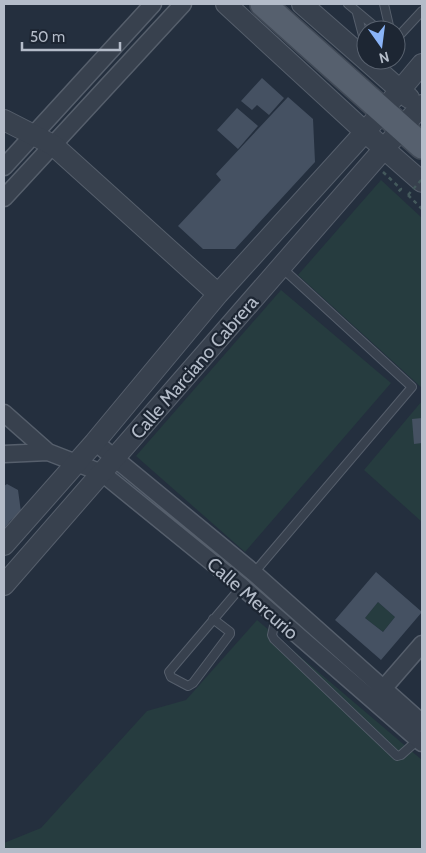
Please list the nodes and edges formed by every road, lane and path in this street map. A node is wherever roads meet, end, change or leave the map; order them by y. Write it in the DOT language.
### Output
graph roads {
  1 [pos="153,4"];
  2 [pos="183,4"];
  3 [pos="226,4"];
  4 [pos="263,4"];
  5 [pos="302,4"];
  6 [pos="348,4"];
  7 [pos="384,4"];
  8 [pos="422,11"];
  9 [pos="357,12"];
  10 [pos="359,20"];
  11 [pos="367,20"];
  12 [pos="388,20"];
  13 [pos="406,28"];
  14 [pos="126,33"];
  15 [pos="356,48"];
  16 [pos="142,49"];
  17 [pos="422,64"];
  18 [pos="380,70"];
  19 [pos="401,90"];
  20 [pos="422,107"];
  21 [pos="384,111"];
  22 [pos="4,120"];
  23 [pos="402,128"];
  24 [pos="365,132"];
  25 [pos="34,134"];
  26 [pos="53,145"];
  27 [pos="422,146"];
  28 [pos="384,149"];
  29 [pos="4,167"];
  30 [pos="417,186"];
  31 [pos="4,198"];
  32 [pos="422,209"];
  33 [pos="281,267"];
  34 [pos="218,294"];
  35 [pos="147,381"];
  36 [pos="167,396"];
  37 [pos="4,413"];
  38 [pos="95,442"];
  39 [pos="48,452"];
  40 [pos="4,454"];
  41 [pos="116,458"];
  42 [pos="77,463"];
  43 [pos="102,472"];
  44 [pos="4,545"];
  45 [pos="254,573"];
  46 [pos="4,585"];
  47 [pos="241,586"];
  48 [pos="276,617"];
  49 [pos="213,619"];
  50 [pos="422,644"];
  51 [pos="378,695"];
  52 [pos="422,723"];
  53 [pos="421,739"];
  1 -- 14 [label="street"];
  2 -- 16 [label="street"];
  3 -- 24 [label="street"];
  4 -- 21 [label="main road"];
  5 -- 15 [label="street"];
  6 -- 9 [label="lane"];
  7 -- 12 [label="lane"];
  8 -- 13 [label="lane"];
  9 -- 10 [label="lane"];
  9 -- 11 [label="lane"];
  14 -- 16 [label="street"];
  14 -- 25 [label="street"];
  16 -- 26 [label="street"];
  17 -- 19 [label="street, Calle Marciano Cabrera"];
  18 -- 19 [label="street"];
  19 -- 20 [label="street"];
  19 -- 21 [label="street, Calle Marciano Cabrera"];
  20 -- 23 [label="street, Calle Marciano Cabrera"];
  21 -- 23 [label="main road"];
  21 -- 24 [label="street, Calle Marciano Cabrera"];
  22 -- 25 [label="street"];
  23 -- 27 [label="main road"];
  23 -- 28 [label="street, Calle Marciano Cabrera"];
  24 -- 28 [label="street"];
  24 -- 34 [label="street, Calle Marciano Cabrera"];
  25 -- 26 [label="street"];
  25 -- 29 [label="street"];
  26 -- 31 [label="street"];
  26 -- 34 [label="street"];
  28 -- 30 [label="street"];
  28 -- 33 [label="street, Calle Marciano Cabrera"];
  30 -- 32 [label="path"];
  33 -- 36 [label="street, Calle Marciano Cabrera"];
  33 -- 45 [label="lane"];
  34 -- 35 [label="street, Calle Marciano Cabrera"];
  35 -- 36 [label="street"];
  35 -- 38 [label="street, Calle Marciano Cabrera"];
  36 -- 41 [label="street, Calle Marciano Cabrera"];
  37 -- 39 [label="street"];
  38 -- 41 [label="street, Calle Mercurio"];
  38 -- 42 [label="street, Calle Marciano Cabrera"];
  39 -- 40 [label="street"];
  39 -- 42 [label="street, Calle Mercurio"];
  41 -- 43 [label="street, Calle Marciano Cabrera"];
  41 -- 45 [label="street, Calle Mercurio"];
  42 -- 43 [label="street, Calle Mercurio"];
  42 -- 44 [label="street, Calle Marciano Cabrera"];
  43 -- 46 [label="street, Calle Marciano Cabrera"];
  43 -- 47 [label="street, Calle Mercurio"];
  45 -- 47 [label="lane"];
  45 -- 51 [label="street, Calle Mercurio"];
  47 -- 48 [label="street, Calle Mercurio"];
  47 -- 49 [label="lane"];
  48 -- 51 [label="street, Calle Mercurio"];
  48 -- 53 [label="lane"];
  49 -- 49 [label="lane"];
  50 -- 51 [label="street"];
  51 -- 52 [label="street, Calle Mercurio"];
  51 -- 53 [label="street, Calle Mercurio"];
}
